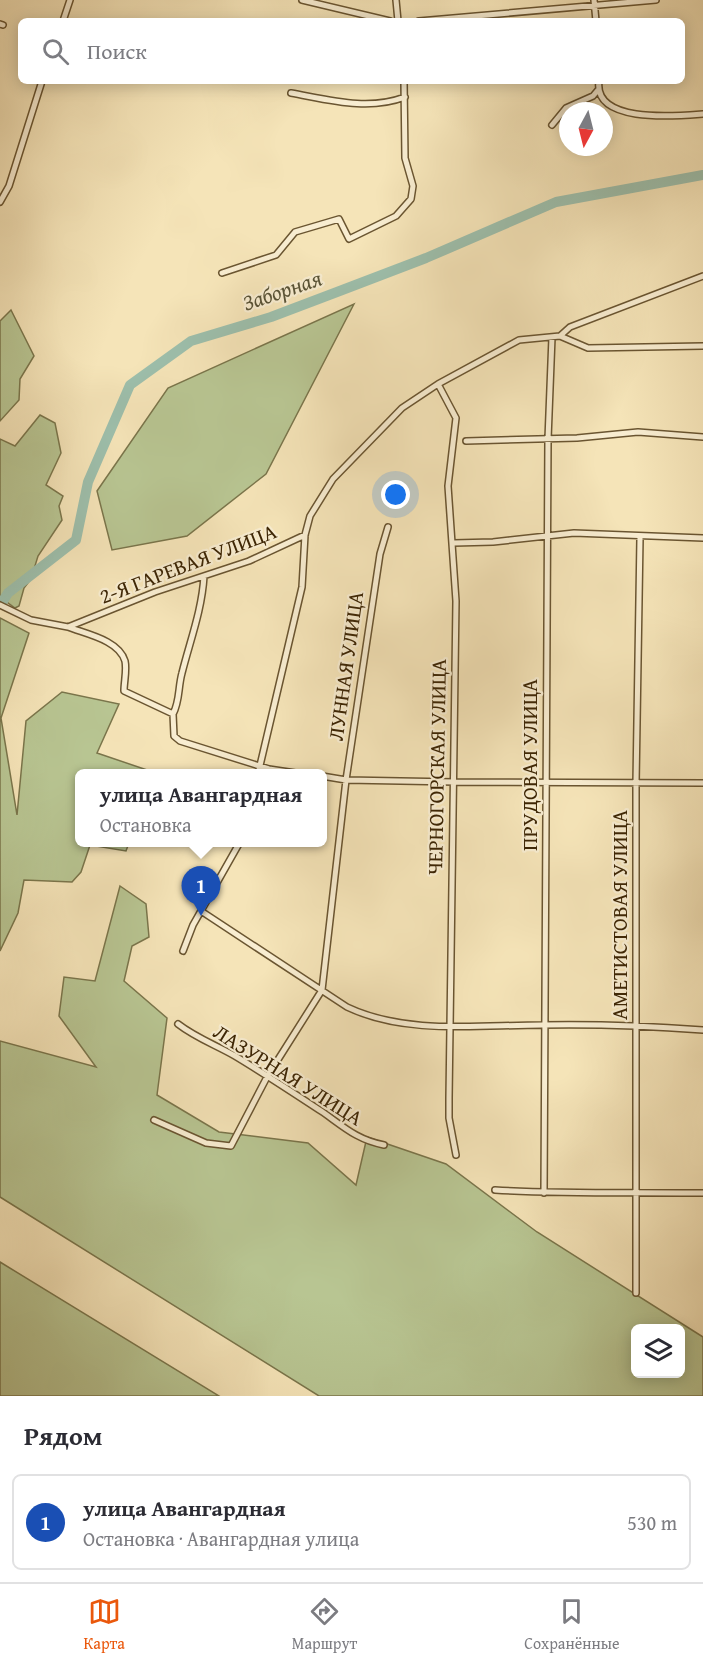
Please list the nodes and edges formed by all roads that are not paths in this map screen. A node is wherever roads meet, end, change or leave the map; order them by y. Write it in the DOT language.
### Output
graph roads {
  1 [pos="70,0"];
  2 [pos="302,0"];
  3 [pos="396,0"];
  4 [pos="656,0"];
  5 [pos="594,3"];
  6 [pos="64,18"];
  7 [pos="377,18"];
  8 [pos="398,18"];
  9 [pos="448,18"];
  10 [pos="596,18"];
  11 [pos="41,84"];
  12 [pos="404,84"];
  13 [pos="599,84"];
  14 [pos="598,90"];
  15 [pos="291,93"];
  16 [pos="405,97"];
  17 [pos="703,114"];
  18 [pos="552,125"];
  19 [pos="0,202"];
  20 [pos="222,273"];
  21 [pos="703,276"];
  22 [pos="560,336"];
  23 [pos="552,337"];
  24 [pos="703,346"];
  25 [pos="438,384"];
  26 [pos="703,437"];
  27 [pos="548,439"];
  28 [pos="465,441"];
  29 [pos="388,527"];
  30 [pos="548,534"];
  31 [pos="305,535"];
  32 [pos="640,538"];
  33 [pos="703,538"];
  34 [pos="454,543"];
  35 [pos="204,576"];
  36 [pos="0,605"];
  37 [pos="68,627"];
  38 [pos="173,714"];
  39 [pos="259,764"];
  40 [pos="258,769"];
  41 [pos="269,769"];
  42 [pos="327,777"];
  43 [pos="346,780"];
  44 [pos="455,782"];
  45 [pos="547,782"];
  46 [pos="636,783"];
  47 [pos="703,783"];
  48 [pos="238,847"];
  49 [pos="201,911"];
  50 [pos="183,951"];
  51 [pos="322,990"];
  52 [pos="178,1024"];
  53 [pos="544,1024"];
  54 [pos="452,1026"];
  55 [pos="637,1026"];
  56 [pos="703,1030"];
  57 [pos="267,1077"];
  58 [pos="154,1120"];
  59 [pos="384,1145"];
  60 [pos="456,1155"];
  61 [pos="495,1190"];
  62 [pos="635,1192"];
  63 [pos="544,1193"];
  64 [pos="703,1193"];
  65 [pos="636,1293"];
  1 -- 6 [label="street"];
  2 -- 7 [label="street"];
  3 -- 8 [label="street"];
  4 -- 5 [label="street"];
  5 -- 9 [label="street"];
  5 -- 10 [label="street"];
  11 -- 19 [label="street"];
  12 -- 16 [label="street"];
  13 -- 14 [label="street"];
  14 -- 17 [label="street"];
  14 -- 18 [label="street"];
  15 -- 16 [label="street"];
  16 -- 20 [label="street"];
  21 -- 22 [label="street"];
  22 -- 23 [label="street, 2-Я ГАРЕВАЯ УЛИЦА"];
  22 -- 24 [label="street"];
  23 -- 25 [label="street, 2-Я ГАРЕВАЯ УЛИЦА"];
  23 -- 27 [label="street, ПРУДОВАЯ УЛИЦА"];
  25 -- 31 [label="street, 2-Я ГАРЕВАЯ УЛИЦА"];
  25 -- 34 [label="street, ЧЕРНОГОРСКАЯ УЛИЦА"];
  26 -- 27 [label="street"];
  27 -- 28 [label="street"];
  27 -- 30 [label="street, ПРУДОВАЯ УЛИЦА"];
  29 -- 43 [label="street, ЛУННАЯ УЛИЦА"];
  30 -- 32 [label="street"];
  30 -- 34 [label="street"];
  30 -- 45 [label="street, ПРУДОВАЯ УЛИЦА"];
  31 -- 35 [label="street, 2-Я ГАРЕВАЯ УЛИЦА"];
  31 -- 39 [label="street"];
  32 -- 33 [label="street"];
  32 -- 46 [label="street, АМЕТИСТОВАЯ УЛИЦА"];
  34 -- 44 [label="street, ЧЕРНОГОРСКАЯ УЛИЦА"];
  35 -- 37 [label="street, 2-Я ГАРЕВАЯ УЛИЦА"];
  35 -- 38 [label="street"];
  36 -- 37 [label="street"];
  37 -- 38 [label="street"];
  38 -- 39 [label="street"];
  39 -- 40 [label="street"];
  39 -- 41 [label="street"];
  42 -- 43 [label="street"];
  43 -- 44 [label="street"];
  43 -- 51 [label="street, ЛУННАЯ УЛИЦА"];
  44 -- 45 [label="street"];
  44 -- 54 [label="street, ЧЕРНОГОРСКАЯ УЛИЦА"];
  45 -- 46 [label="street"];
  45 -- 53 [label="street, ПРУДОВАЯ УЛИЦА"];
  46 -- 47 [label="street"];
  46 -- 55 [label="street, АМЕТИСТОВАЯ УЛИЦА"];
  48 -- 49 [label="street"];
  49 -- 50 [label="street"];
  49 -- 51 [label="street"];
  51 -- 54 [label="street"];
  51 -- 57 [label="street"];
  52 -- 57 [label="street, ЛАЗУРНАЯ УЛИЦА"];
  53 -- 54 [label="street"];
  53 -- 55 [label="street"];
  53 -- 63 [label="street, ПРУДОВАЯ УЛИЦА"];
  54 -- 60 [label="street, ЧЕРНОГОРСКАЯ УЛИЦА"];
  55 -- 56 [label="street"];
  55 -- 62 [label="street, АМЕТИСТОВАЯ УЛИЦА"];
  57 -- 58 [label="street"];
  57 -- 59 [label="street, ЛАЗУРНАЯ УЛИЦА"];
  61 -- 63 [label="street"];
  62 -- 63 [label="street"];
  62 -- 64 [label="street"];
  62 -- 65 [label="street, АМЕТИСТОВАЯ УЛИЦА"];
}
